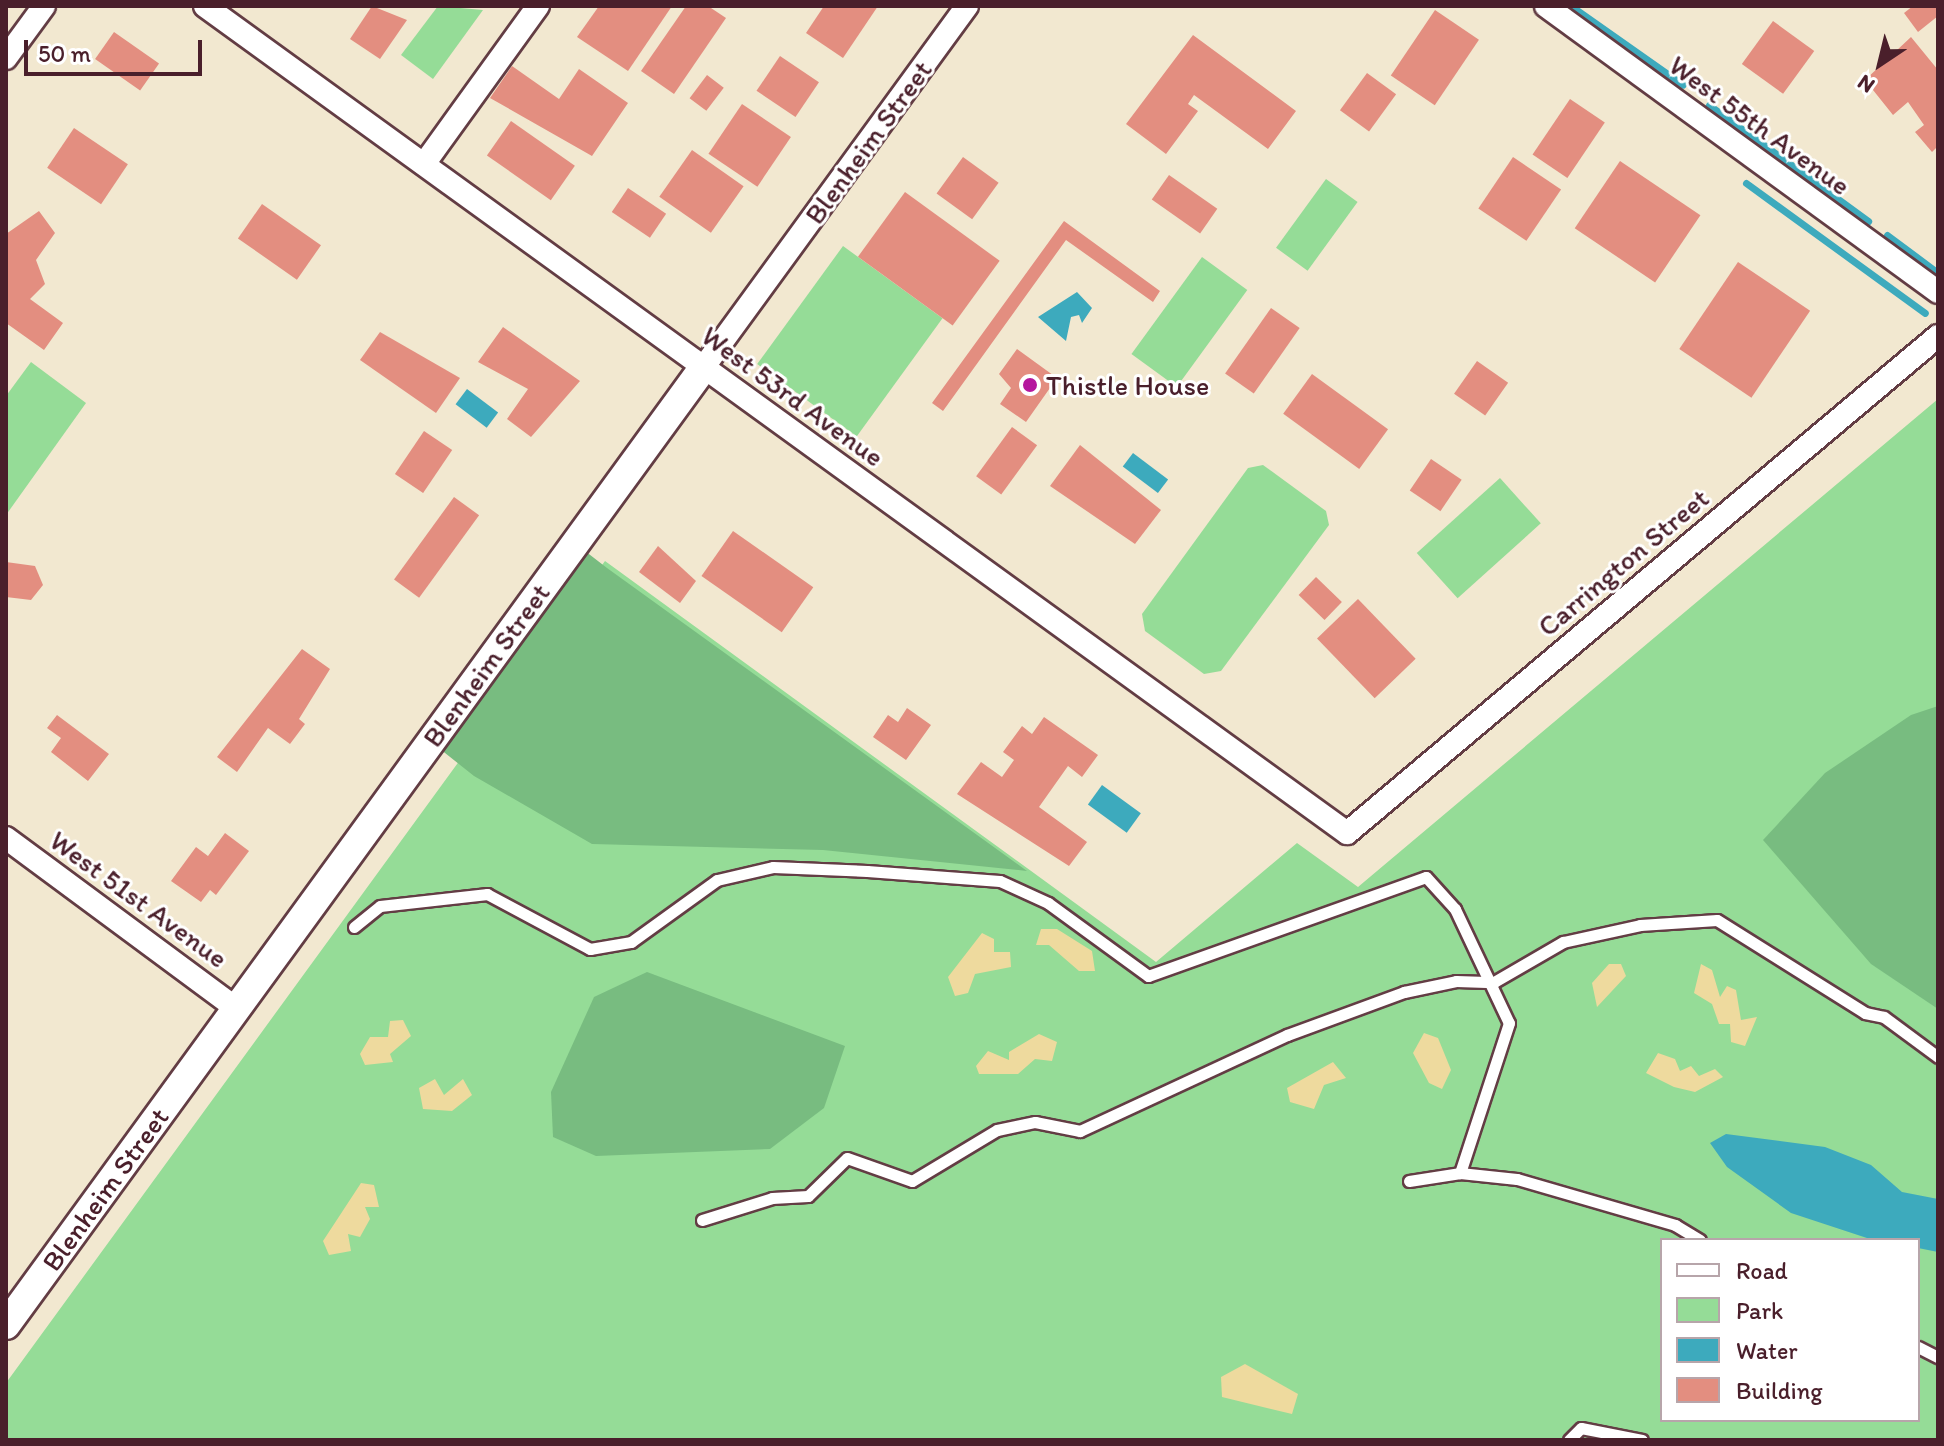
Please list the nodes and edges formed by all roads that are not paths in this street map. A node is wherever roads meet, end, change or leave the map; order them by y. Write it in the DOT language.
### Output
graph roads {
  1 [pos="44,6"];
  2 [pos="205,6"];
  3 [pos="538,6"];
  4 [pos="967,6"];
  5 [pos="1546,6"];
  6 [pos="6,58"];
  7 [pos="424,164"];
  8 [pos="1938,292"];
  9 [pos="1938,336"];
  10 [pos="703,368"];
  11 [pos="1347,833"];
  12 [pos="6,838"];
  13 [pos="354,927"];
  14 [pos="1494,982"];
  15 [pos="236,1008"];
  16 [pos="1938,1057"];
  17 [pos="1460,1173"];
  18 [pos="1409,1181"];
  19 [pos="702,1220"];
  20 [pos="1695,1238"];
  21 [pos="6,1325"];
  22 [pos="1920,1348"];
  23 [pos="1938,1357"];
  24 [pos="1569,1440"];
  25 [pos="1642,1440"];
  1 -- 6 [label="street"];
  2 -- 7 [label="street, West 53rd Avenue"];
  3 -- 7 [label="street"];
  4 -- 10 [label="street, Blenheim Street"];
  5 -- 8 [label="street, West 55th Avenue"];
  7 -- 10 [label="street, West 53rd Avenue"];
  9 -- 11 [label="street, Carrington Street"];
  10 -- 11 [label="street, West 53rd Avenue"];
  10 -- 15 [label="street, Blenheim Street"];
  12 -- 15 [label="street, West 51st Avenue"];
  13 -- 14 [label="lane"];
  14 -- 16 [label="lane"];
  14 -- 17 [label="lane"];
  14 -- 19 [label="lane"];
  15 -- 21 [label="street, Blenheim Street"];
  17 -- 18 [label="lane"];
  17 -- 20 [label="lane"];
  22 -- 23 [label="lane"];
  24 -- 25 [label="lane"];
}
